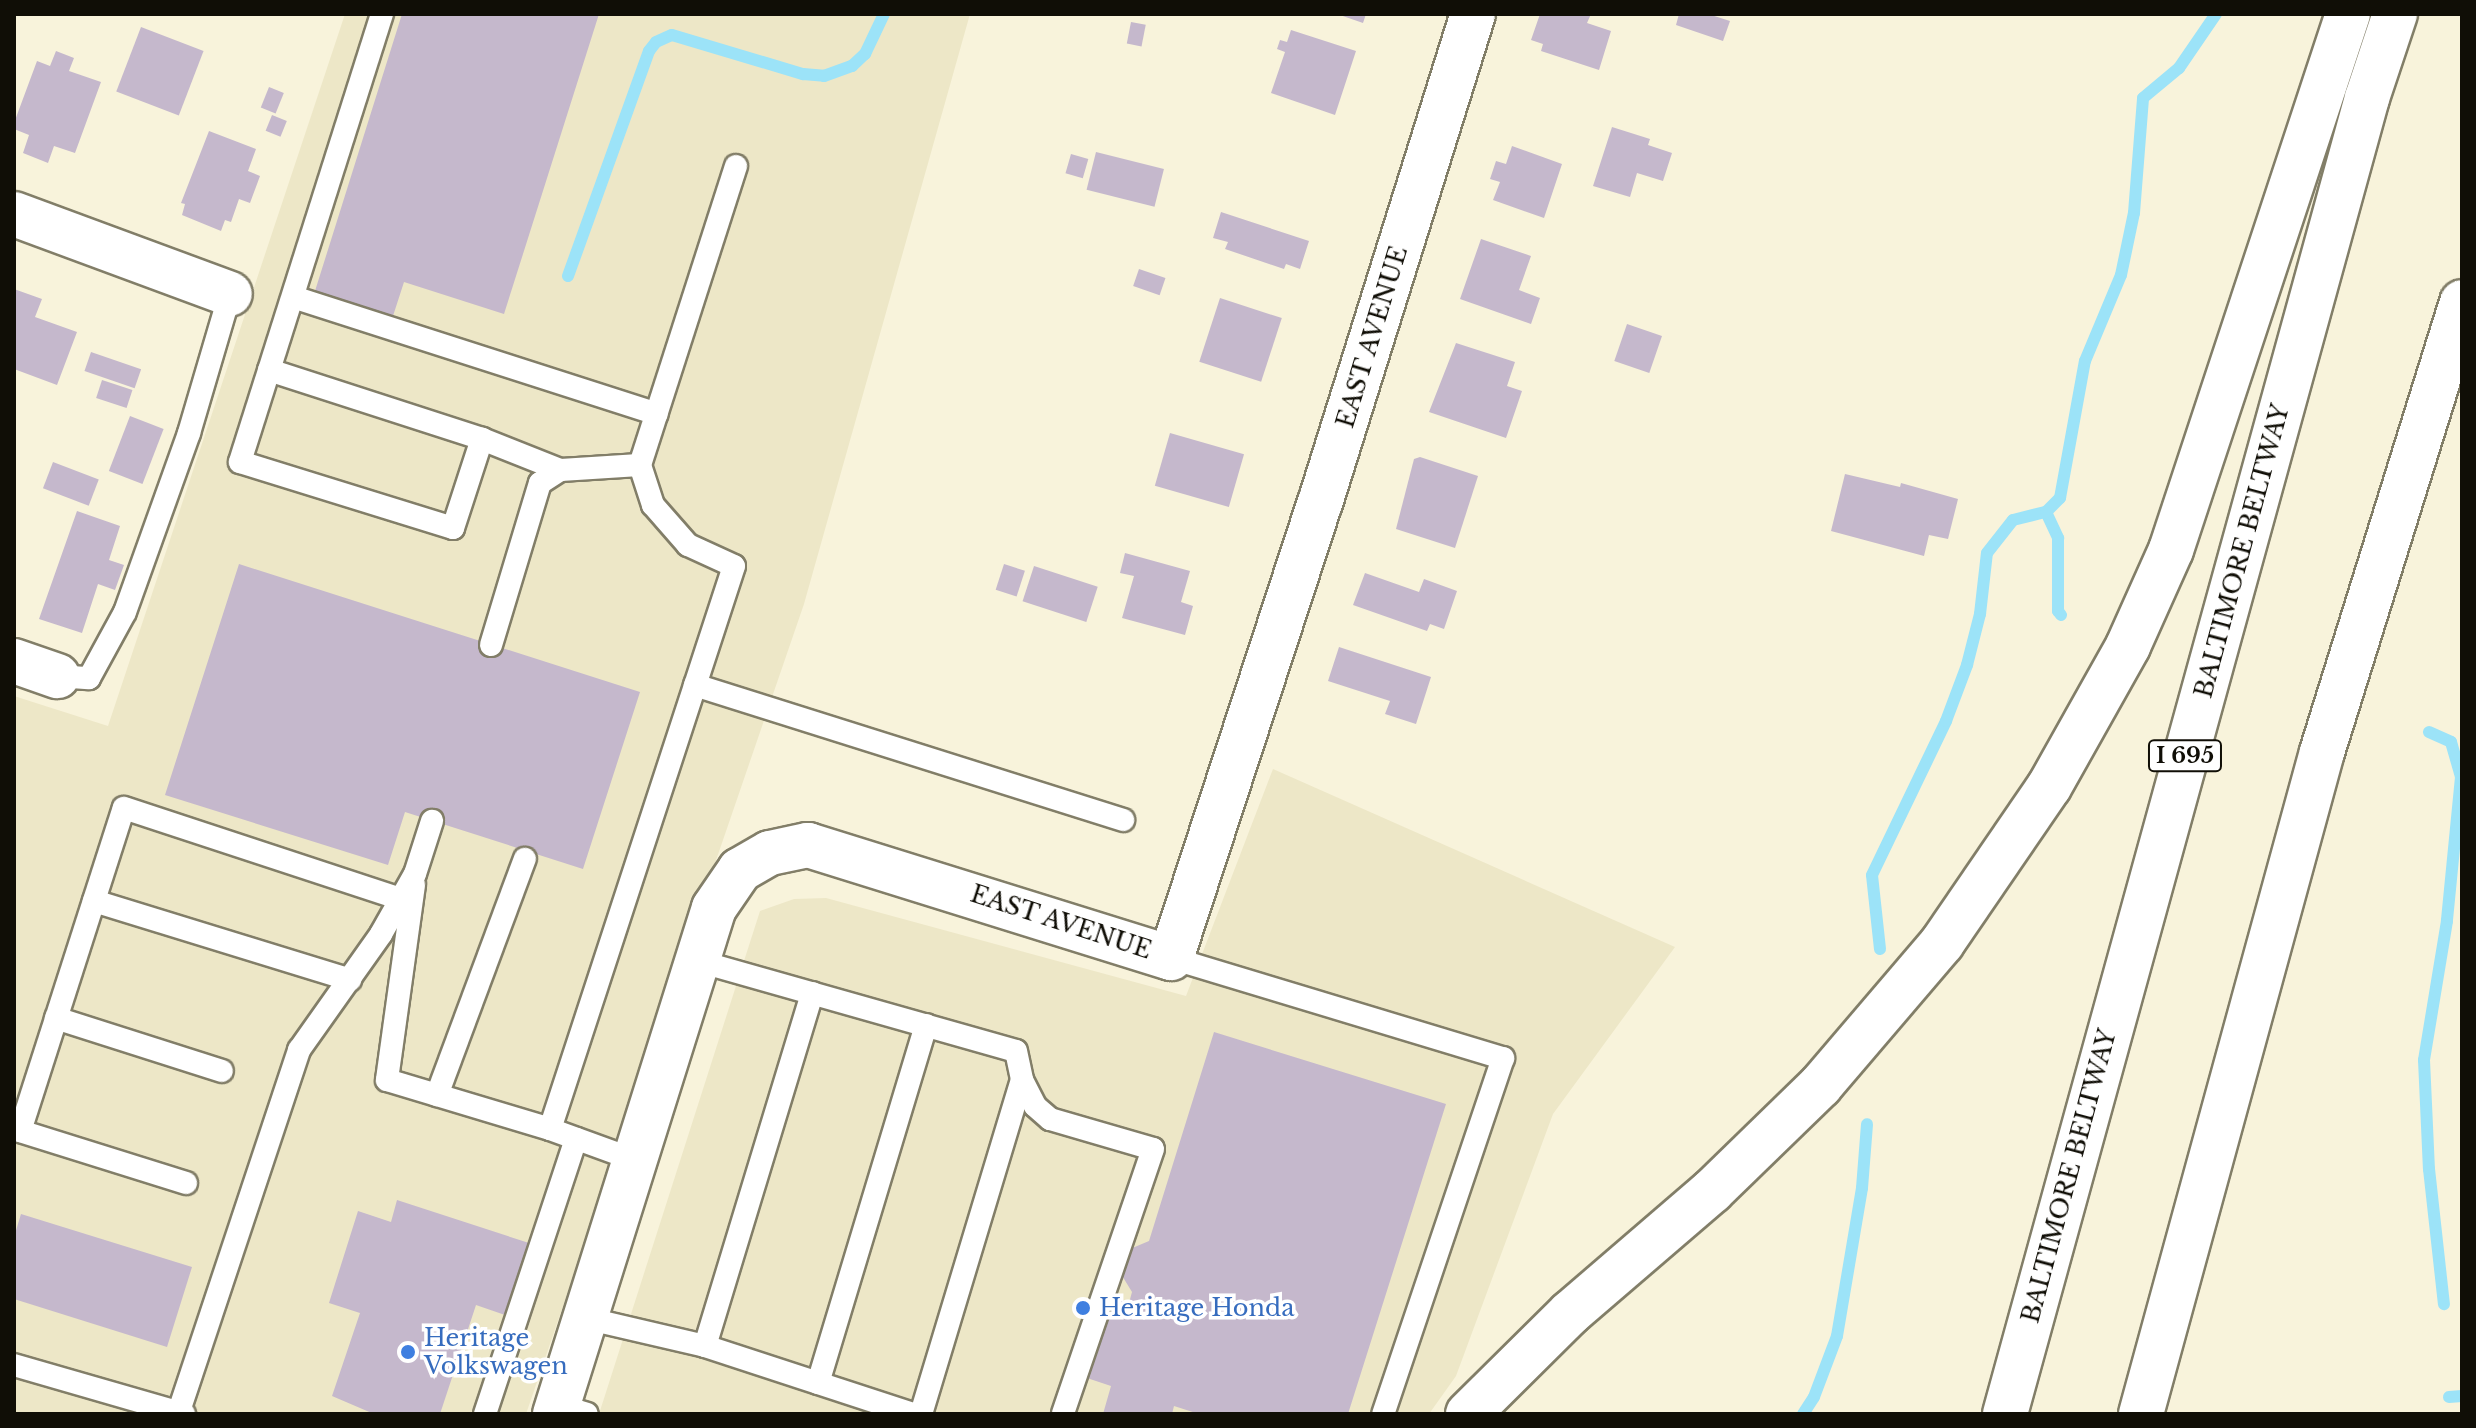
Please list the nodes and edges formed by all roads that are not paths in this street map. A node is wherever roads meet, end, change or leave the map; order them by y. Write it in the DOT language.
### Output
graph roads {
  1 [pos="382,14"];
  2 [pos="1473,14"];
  3 [pos="2348,14"];
  4 [pos="2395,14"];
  5 [pos="736,166"];
  6 [pos="14,214"];
  7 [pos="230,294"];
  8 [pos="293,297"];
  9 [pos="2462,302"];
  10 [pos="269,370"];
  11 [pos="657,414"];
  12 [pos="482,439"];
  13 [pos="640,465"];
  14 [pos="560,470"];
  15 [pos="491,645"];
  16 [pos="14,661"];
  17 [pos="57,676"];
  18 [pos="695,685"];
  19 [pos="1123,820"];
  20 [pos="432,821"];
  21 [pos="525,859"];
  22 [pos="415,874"];
  23 [pos="401,899"];
  24 [pos="94,901"];
  25 [pos="1171,958"];
  26 [pos="698,961"];
  27 [pos="350,980"];
  28 [pos="812,993"];
  29 [pos="56,1018"];
  30 [pos="926,1025"];
  31 [pos="222,1071"];
  32 [pos="1022,1080"];
  33 [pos="437,1095"];
  34 [pos="550,1129"];
  35 [pos="576,1139"];
  36 [pos="635,1160"];
  37 [pos="186,1183"];
  38 [pos="585,1318"];
  39 [pos="705,1346"];
  40 [pos="14,1365"];
  41 [pos="818,1383"];
  42 [pos="566,1411"];
  43 [pos="180,1413"];
  44 [pos="485,1414"];
  45 [pos="913,1414"];
  46 [pos="921,1414"];
  47 [pos="1063,1414"];
  48 [pos="1383,1414"];
  49 [pos="1468,1414"];
  50 [pos="2005,1414"];
  51 [pos="2141,1414"];
  1 -- 8 [label="lane"];
  2 -- 25 [label="main road, EAST AVENUE"];
  3 -- 49 [label="main road"];
  4 -- 50 [label="main road, BALTIMORE BELTWAY / I 695"];
  5 -- 11 [label="lane"];
  6 -- 7 [label="main road"];
  7 -- 17 [label="lane"];
  8 -- 10 [label="lane"];
  8 -- 11 [label="lane"];
  9 -- 51 [label="main road"];
  10 -- 12 [label="lane"];
  10 -- 12 [label="lane"];
  11 -- 13 [label="lane"];
  12 -- 14 [label="lane"];
  13 -- 14 [label="lane"];
  13 -- 18 [label="lane"];
  14 -- 15 [label="lane"];
  16 -- 17 [label="main road"];
  18 -- 19 [label="lane"];
  18 -- 34 [label="lane"];
  20 -- 22 [label="lane"];
  21 -- 33 [label="lane"];
  22 -- 23 [label="lane"];
  22 -- 33 [label="lane"];
  23 -- 24 [label="lane"];
  23 -- 27 [label="lane"];
  24 -- 27 [label="lane"];
  24 -- 29 [label="lane"];
  25 -- 26 [label="main road, EAST AVENUE"];
  25 -- 48 [label="lane"];
  26 -- 28 [label="lane"];
  26 -- 36 [label="main road, EAST AVENUE"];
  27 -- 43 [label="lane"];
  28 -- 30 [label="lane"];
  28 -- 39 [label="lane"];
  29 -- 31 [label="lane"];
  29 -- 37 [label="lane"];
  30 -- 32 [label="lane"];
  30 -- 41 [label="lane"];
  32 -- 46 [label="lane"];
  32 -- 47 [label="lane"];
  33 -- 34 [label="lane"];
  34 -- 35 [label="lane"];
  35 -- 36 [label="lane"];
  35 -- 44 [label="lane"];
  36 -- 38 [label="main road, EAST AVENUE"];
  38 -- 39 [label="lane"];
  38 -- 42 [label="main road, EAST AVENUE"];
  39 -- 41 [label="lane"];
  40 -- 43 [label="lane"];
  41 -- 45 [label="lane"];
}
